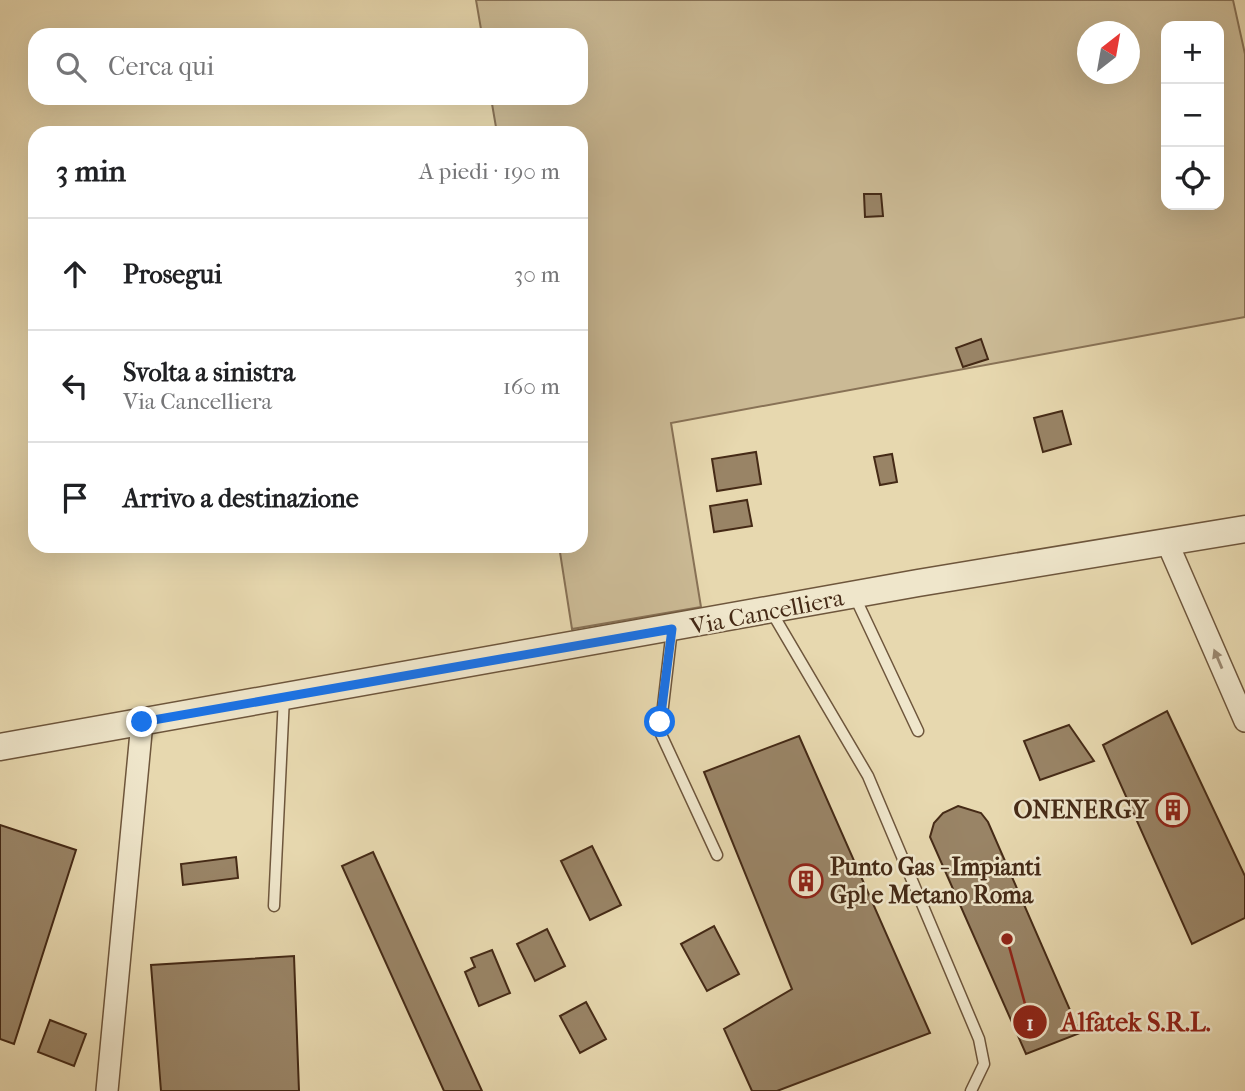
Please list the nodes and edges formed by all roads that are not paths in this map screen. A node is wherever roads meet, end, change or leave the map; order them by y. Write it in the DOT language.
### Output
graph roads {
  1 [pos="1245,529"];
  2 [pos="1167,542"];
  3 [pos="854,595"];
  4 [pos="771,611"];
  5 [pos="672,629"];
  6 [pos="284,697"];
  7 [pos="1245,721"];
  8 [pos="142,722"];
  9 [pos="918,731"];
  10 [pos="0,747"];
  11 [pos="717,855"];
  12 [pos="274,906"];
  13 [pos="107,1091"];
  14 [pos="971,1091"];
  1 -- 2 [label="street, Via Cancelliera"];
  2 -- 3 [label="street, Via Cancelliera"];
  7 -- 2 [label="street, one-way"];
  3 -- 4 [label="street, Via Cancelliera"];
  3 -- 9 [label="lane"];
  4 -- 5 [label="street, Via Cancelliera"];
  4 -- 14 [label="lane"];
  5 -- 6 [label="street, Via Cancelliera"];
  5 -- 11 [label="lane"];
  6 -- 8 [label="street, Via Cancelliera"];
  6 -- 12 [label="lane"];
  8 -- 10 [label="street, Via Cancelliera"];
  8 -- 13 [label="street"];
}
